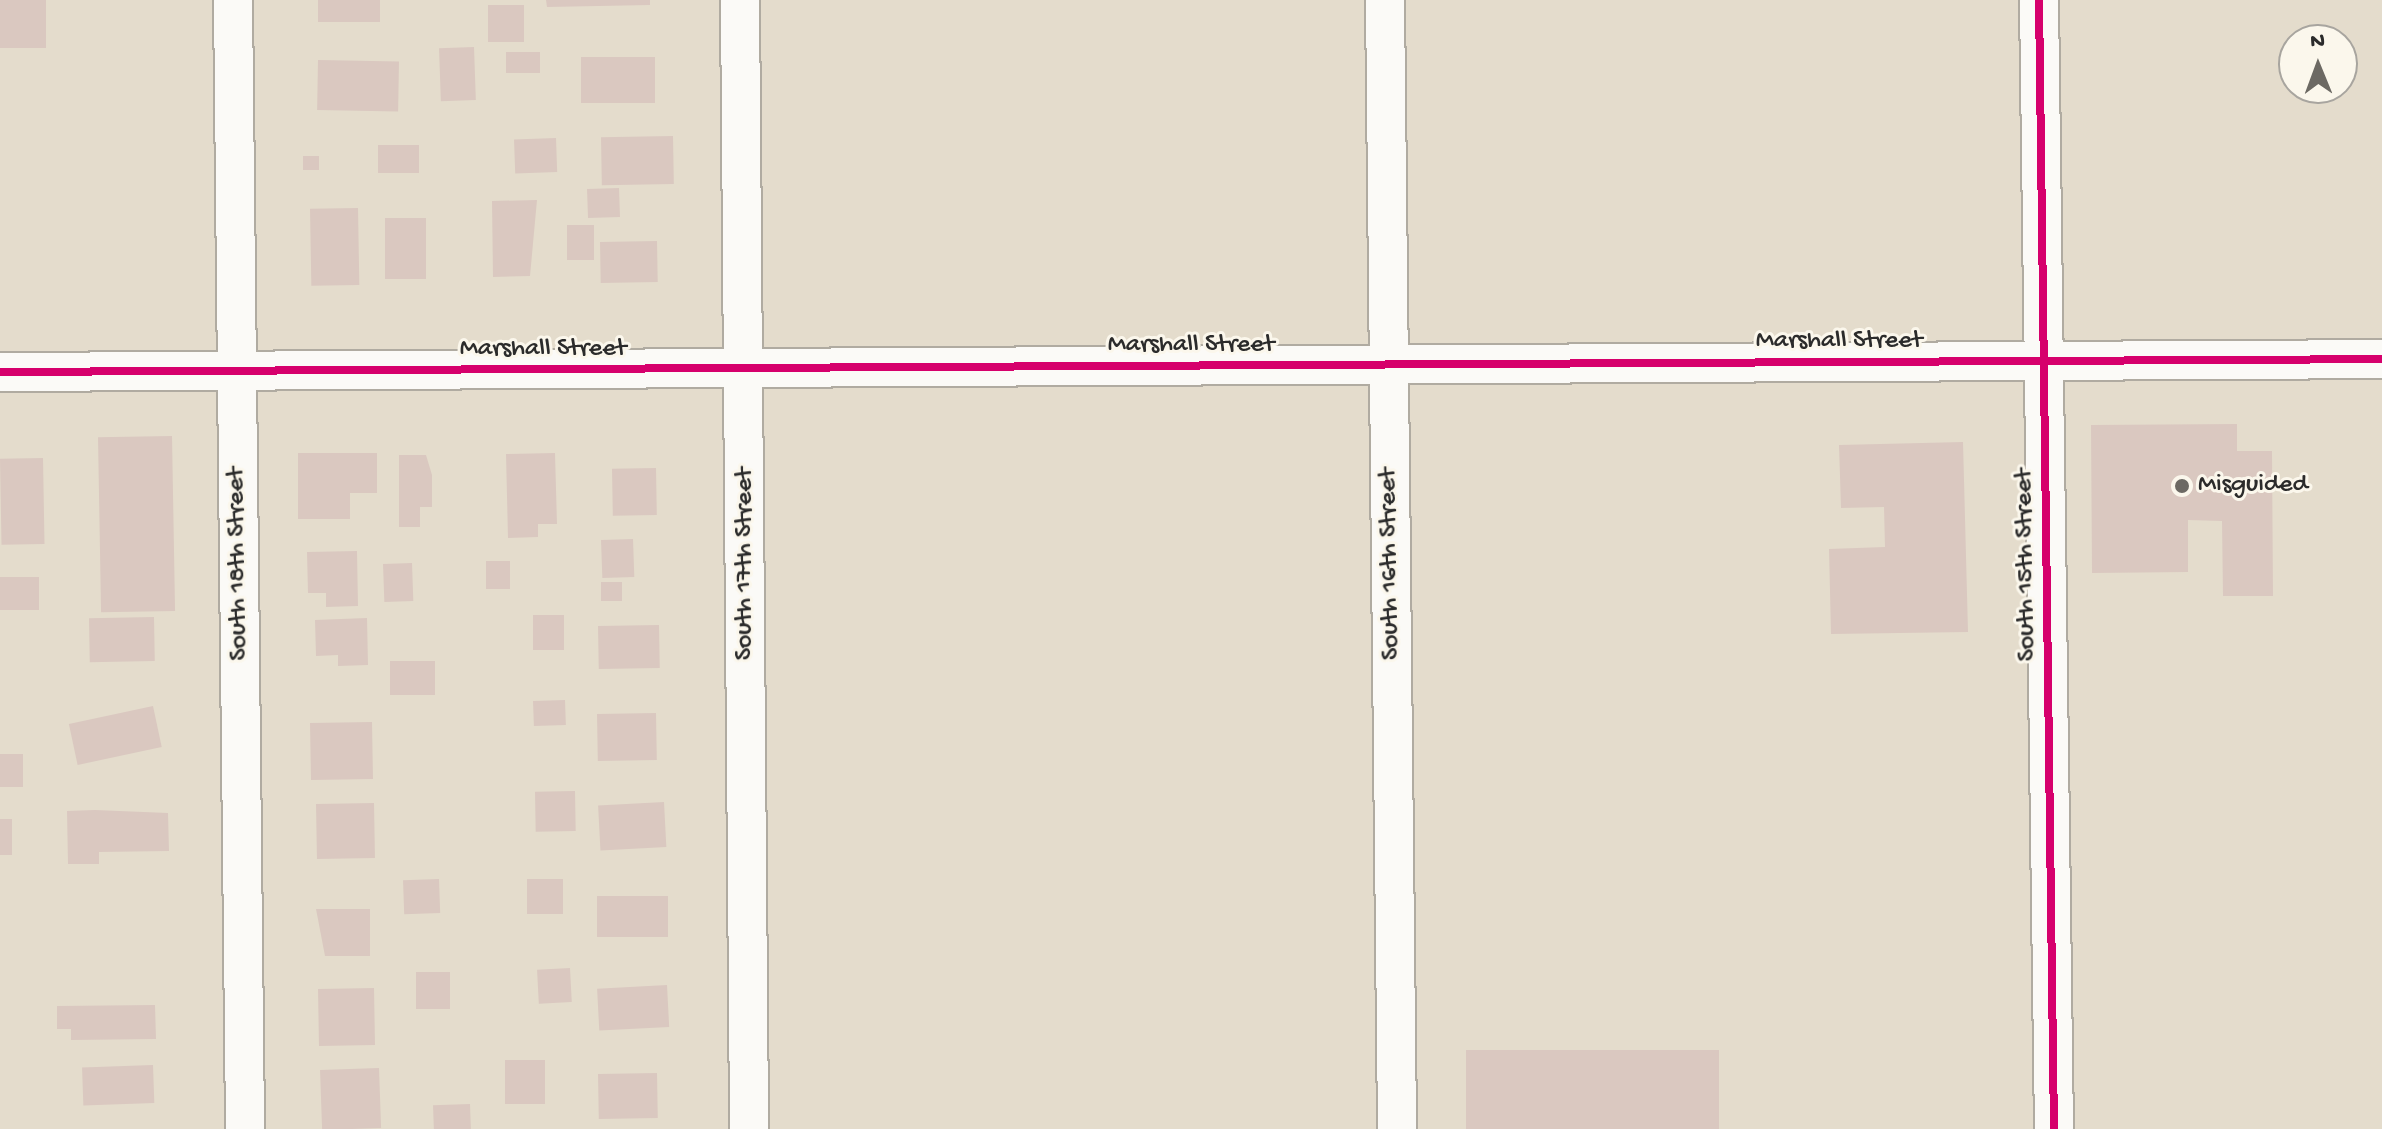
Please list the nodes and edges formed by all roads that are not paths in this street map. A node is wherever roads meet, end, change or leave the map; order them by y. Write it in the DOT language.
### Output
graph roads {
  1 [pos="233,0"];
  2 [pos="740,0"];
  3 [pos="1385,0"];
  4 [pos="2039,0"];
  5 [pos="2382,359"];
  6 [pos="2044,361"];
  7 [pos="1389,364"];
  8 [pos="745,368"];
  9 [pos="0,372"];
  10 [pos="237,373"];
  11 [pos="245,1129"];
  12 [pos="749,1129"];
  13 [pos="1397,1129"];
  14 [pos="2054,1129"];
  1 -- 10 [label="street, South 18th Street"];
  2 -- 8 [label="street, South 17th Street"];
  3 -- 7 [label="street, South 16th Street"];
  4 -- 6 [label="street, South 15th Street"];
  5 -- 6 [label="street, Marshall Street"];
  6 -- 7 [label="street, Marshall Street"];
  6 -- 14 [label="street, South 15th Street"];
  7 -- 8 [label="street, Marshall Street"];
  7 -- 13 [label="street, South 16th Street"];
  8 -- 10 [label="street, Marshall Street"];
  8 -- 12 [label="street, South 17th Street"];
  9 -- 10 [label="street, Marshall Street"];
  10 -- 11 [label="street, South 18th Street"];
}
